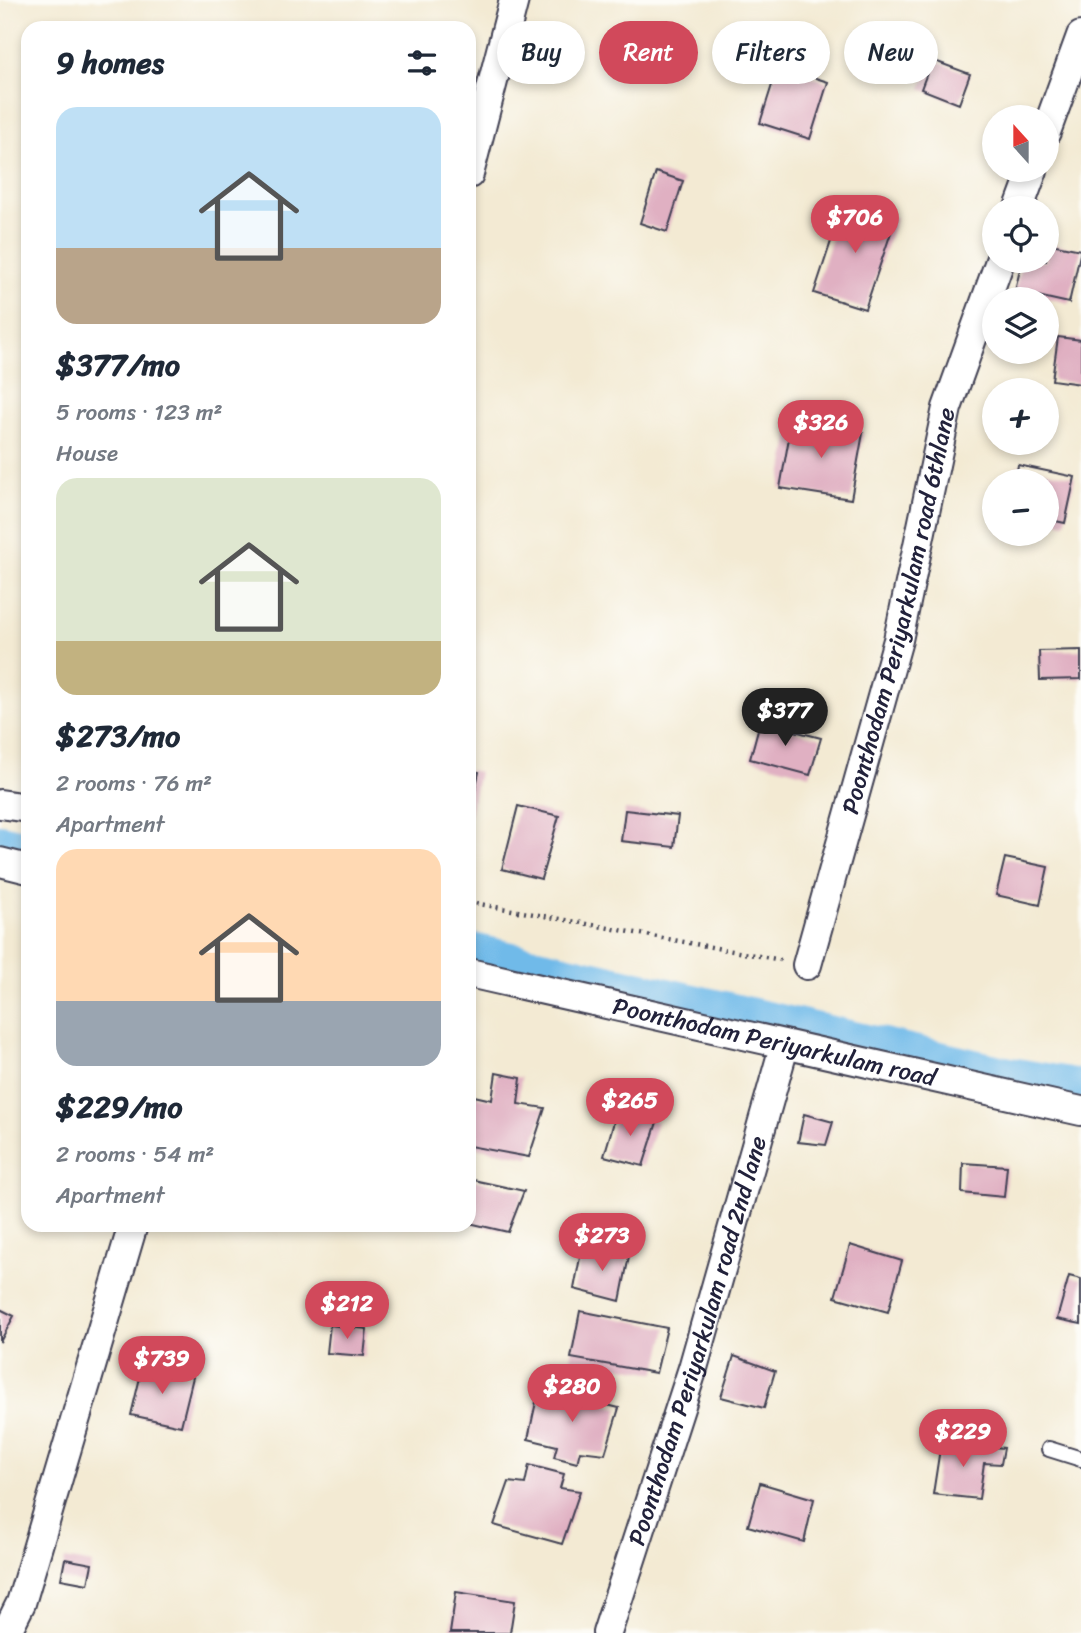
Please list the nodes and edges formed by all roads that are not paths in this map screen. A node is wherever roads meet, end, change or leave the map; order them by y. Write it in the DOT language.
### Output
graph roads {
  1 [pos="514,0"];
  2 [pos="1081,36"];
  3 [pos="1056,105"];
  4 [pos="476,147"];
  5 [pos="996,273"];
  6 [pos="0,804"];
  7 [pos="21,807"];
  8 [pos="0,862"];
  9 [pos="21,867"];
  10 [pos="807,965"];
  11 [pos="476,976"];
  12 [pos="784,1046"];
  13 [pos="1081,1111"];
  14 [pos="130,1232"];
  15 [pos="1049,1449"];
  16 [pos="1081,1460"];
  17 [pos="6,1633"];
  18 [pos="607,1633"];
  1 -- 4 [label="street"];
  2 -- 3 [label="street"];
  5 -- 10 [label="street, Poonthodam Periyarkulam road 6thlane"];
  6 -- 7 [label="street"];
  8 -- 9 [label="street"];
  11 -- 12 [label="street, Poonthodam Periyarkulam road"];
  12 -- 13 [label="street, Poonthodam Periyarkulam road"];
  12 -- 18 [label="street, Poonthodam Periyarkulam road 2nd lane"];
  14 -- 17 [label="street"];
  15 -- 16 [label="lane"];
}
